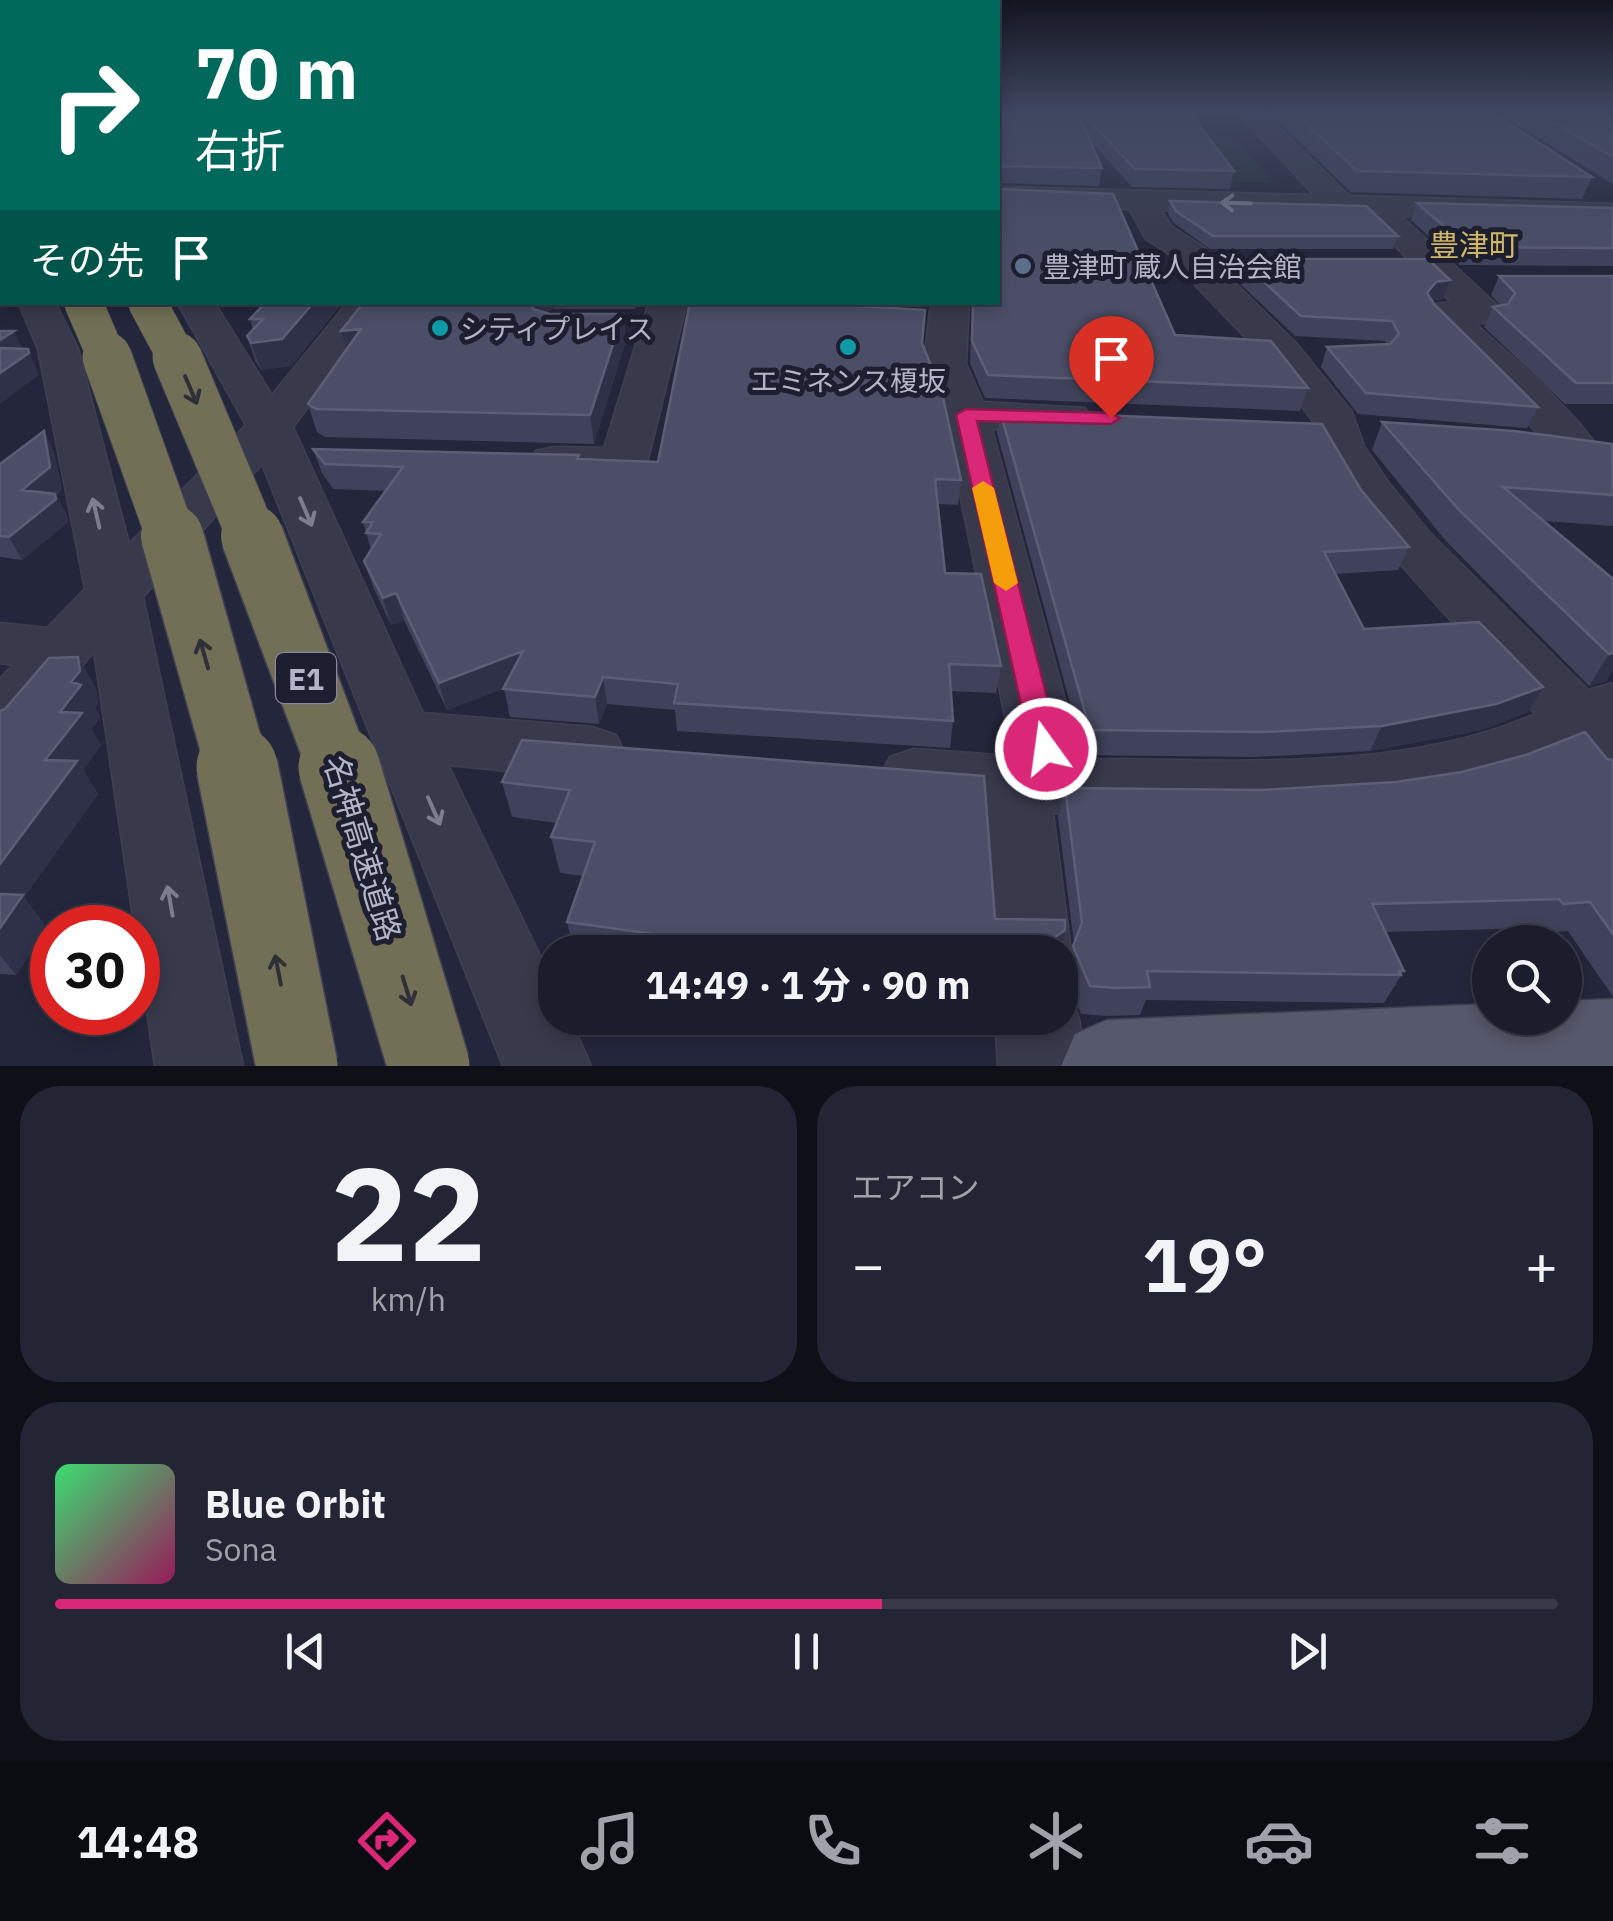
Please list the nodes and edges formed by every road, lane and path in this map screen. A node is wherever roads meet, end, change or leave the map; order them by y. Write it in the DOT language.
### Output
graph roads {
  1 [pos="1305,161"];
  2 [pos="1582,181"];
  3 [pos="1000,196"];
  4 [pos="1140,200"];
  5 [pos="1613,201"];
  6 [pos="1357,206"];
  7 [pos="1613,213"];
  8 [pos="1379,265"];
  9 [pos="1443,272"];
  10 [pos="1506,280"];
  11 [pos="37,305"];
  12 [pos="85,305"];
  13 [pos="149,305"];
  14 [pos="197,305"];
  15 [pos="366,305"];
  16 [pos="937,312"];
  17 [pos="652,317"];
  18 [pos="1282,352"];
  19 [pos="1334,352"];
  20 [pos="966,415"];
  21 [pos="1111,418"];
  22 [pos="270,427"];
  23 [pos="1520,447"];
  24 [pos="1595,454"];
  25 [pos="333,456"];
  26 [pos="507,460"];
  27 [pos="114,594"];
  28 [pos="0,643"];
  29 [pos="61,650"];
  30 [pos="0,722"];
  31 [pos="1602,732"];
  32 [pos="400,736"];
  33 [pos="660,760"];
  34 [pos="862,773"];
  35 [pos="1035,784"];
  36 [pos="1031,935"];
  37 [pos="1039,1035"];
  38 [pos="1613,1043"];
  39 [pos="200,1066"];
  40 [pos="297,1066"];
  41 [pos="429,1066"];
  42 [pos="547,1066"];
  43 [pos="1042,1066"];
  44 [pos="1107,1066"];
  1 -- 6 [label="street"];
  2 -- 5 [label="street"];
  3 -- 4 [label="street"];
  6 -- 4 [label="street, one-way"];
  4 -- 18 [label="street"];
  6 -- 7 [label="street"];
  6 -- 9 [label="street"];
  8 -- 9 [label="street"];
  9 -- 10 [label="street"];
  9 -- 24 [label="street"];
  27 -- 11 [label="street, one-way"];
  40 -- 12 [label="highway, one-way, bridge"];
  13 -- 41 [label="highway, 名神高速道路 / E1, one-way, bridge"];
  14 -- 22 [label="street"];
  15 -- 22 [label="street"];
  16 -- 20 [label="street"];
  17 -- 26 [label="street"];
  18 -- 19 [label="street"];
  18 -- 31 [label="street"];
  20 -- 21 [label="street"];
  20 -- 35 [label="street"];
  22 -- 25 [label="street"];
  22 -- 27 [label="street"];
  22 -- 32 [label="street, one-way"];
  23 -- 24 [label="street"];
  27 -- 29 [label="street"];
  39 -- 27 [label="street, one-way"];
  28 -- 29 [label="street"];
  29 -- 30 [label="street"];
  31 -- 35 [label="street"];
  32 -- 33 [label="street"];
  32 -- 42 [label="street, one-way"];
  34 -- 35 [label="street"];
  35 -- 36 [label="street"];
  37 -- 43 [label="street"];
  38 -- 44 [label="main road"];
}
